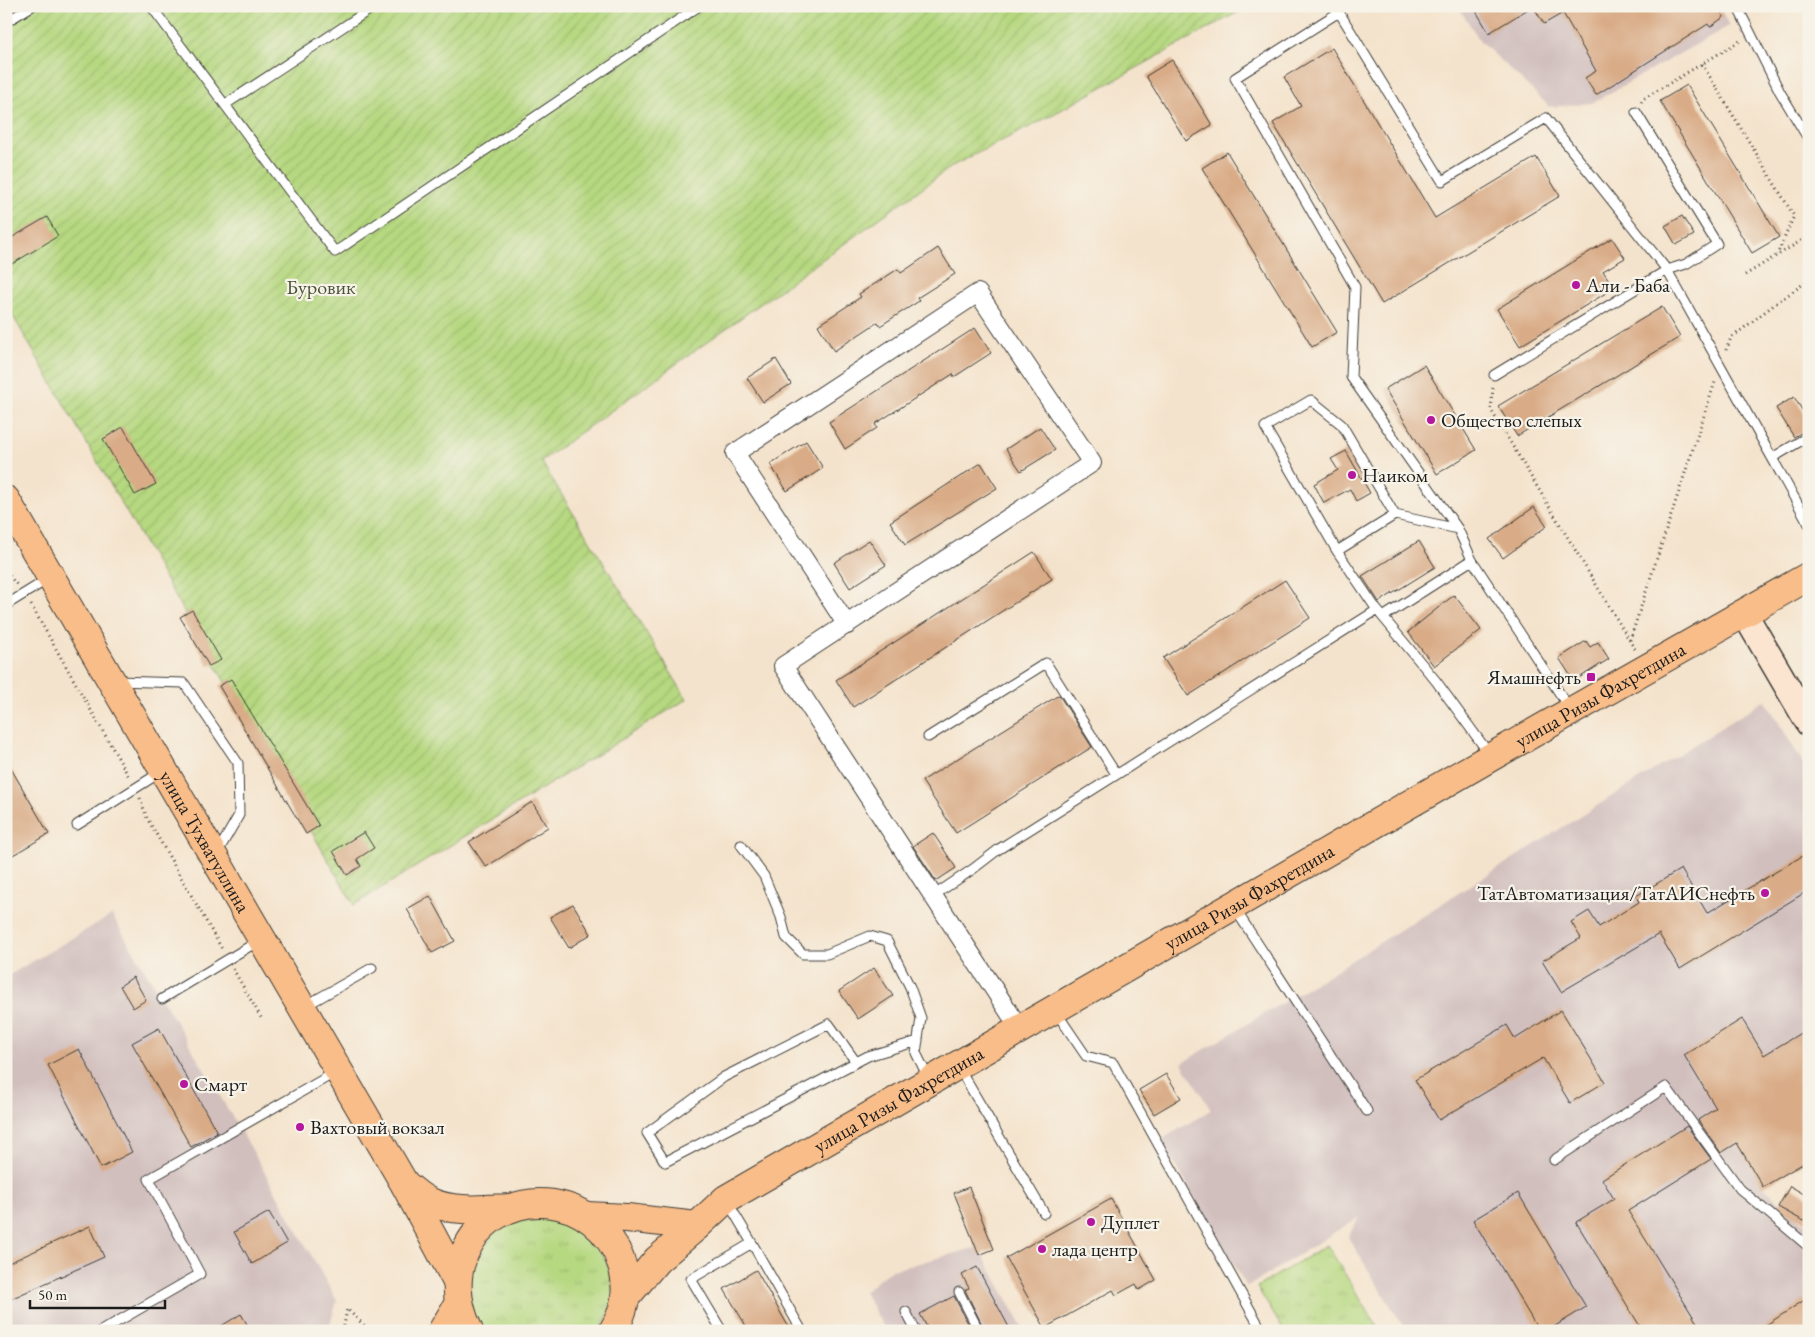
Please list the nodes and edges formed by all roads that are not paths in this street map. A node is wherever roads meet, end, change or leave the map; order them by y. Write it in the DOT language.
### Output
graph roads {
  1 [pos="32,6"];
  2 [pos="152,6"];
  3 [pos="374,6"];
  4 [pos="699,6"];
  5 [pos="1738,6"];
  6 [pos="6,22"];
  7 [pos="226,104"];
  8 [pos="1636,112"];
  9 [pos="1809,140"];
  10 [pos="1667,270"];
  11 [pos="1494,375"];
  12 [pos="1809,436"];
  13 [pos="1772,458"];
  14 [pos="6,500"];
  15 [pos="1395,514"];
  16 [pos="1809,524"];
  17 [pos="1458,529"];
  18 [pos="1338,551"];
  19 [pos="1472,560"];
  20 [pos="1809,576"];
  21 [pos="51,578"];
  22 [pos="6,605"];
  23 [pos="1744,613"];
  24 [pos="1380,614"];
  25 [pos="847,625"];
  26 [pos="112,681"];
  27 [pos="1571,712"];
  28 [pos="1809,724"];
  29 [pos="928,737"];
  30 [pos="1492,757"];
  31 [pos="164,770"];
  32 [pos="1116,774"];
  33 [pos="77,825"];
  34 [pos="741,845"];
  35 [pos="215,857"];
  36 [pos="933,896"];
  37 [pos="1234,907"];
  38 [pos="262,939"];
  39 [pos="372,968"];
  40 [pos="162,999"];
  41 [pos="302,1007"];
  42 [pos="1054,1010"];
  43 [pos="1020,1029"];
  44 [pos="918,1042"];
  45 [pos="856,1062"];
  46 [pos="957,1066"];
  47 [pos="338,1070"];
  48 [pos="930,1081"];
  49 [pos="1367,1110"];
  50 [pos="1554,1160"];
  51 [pos="404,1183"];
  52 [pos="726,1199"];
  53 [pos="512,1208"];
  54 [pos="1044,1213"];
  55 [pos="587,1216"];
  56 [pos="697,1226"];
  57 [pos="752,1243"];
  58 [pos="1809,1247"];
  59 [pos="959,1292"];
  60 [pos="458,1293"];
  61 [pos="906,1312"];
  62 [pos="621,1318"];
  63 [pos="101,1331"];
  64 [pos="442,1331"];
  65 [pos="469,1331"];
  66 [pos="722,1331"];
  67 [pos="802,1331"];
  68 [pos="916,1331"];
  69 [pos="979,1331"];
  70 [pos="1262,1331"];
  1 -- 6 [label="lane"];
  2 -- 7 [label="lane"];
  3 -- 7 [label="lane"];
  4 -- 7 [label="lane"];
  5 -- 9 [label="lane"];
  8 -- 10 [label="lane"];
  10 -- 11 [label="lane"];
  10 -- 13 [label="lane"];
  10 -- 17 [label="lane"];
  12 -- 13 [label="lane"];
  13 -- 16 [label="lane"];
  14 -- 21 [label="main road, улица Тухватуллина"];
  15 -- 17 [label="lane"];
  15 -- 18 [label="lane"];
  15 -- 18 [label="lane"];
  17 -- 19 [label="lane"];
  18 -- 24 [label="lane"];
  19 -- 24 [label="lane"];
  19 -- 27 [label="lane"];
  20 -- 23 [label="main road, улица Ризы Фахретдина"];
  21 -- 22 [label="lane"];
  21 -- 26 [label="main road, улица Тухватуллина"];
  23 -- 27 [label="main road, улица Ризы Фахретдина"];
  23 -- 28 [label="street"];
  24 -- 30 [label="lane"];
  24 -- 32 [label="lane"];
  25 -- 25 [label="street"];
  25 -- 36 [label="street"];
  26 -- 31 [label="main road, улица Тухватуллина"];
  26 -- 35 [label="lane"];
  27 -- 30 [label="main road, улица Ризы Фахретдина"];
  29 -- 32 [label="lane"];
  30 -- 37 [label="main road, улица Ризы Фахретдина"];
  31 -- 33 [label="lane"];
  31 -- 35 [label="main road, улица Тухватуллина"];
  32 -- 36 [label="lane"];
  34 -- 44 [label="lane"];
  35 -- 38 [label="main road, улица Тухватуллина"];
  36 -- 43 [label="street"];
  37 -- 42 [label="main road, улица Ризы Фахретдина"];
  37 -- 49 [label="lane"];
  38 -- 40 [label="lane"];
  38 -- 41 [label="main road, улица Тухватуллина"];
  39 -- 41 [label="lane"];
  41 -- 47 [label="main road, улица Тухватуллина"];
  42 -- 43 [label="main road, улица Ризы Фахретдина"];
  42 -- 70 [label="lane"];
  43 -- 46 [label="main road, улица Ризы Фахретдина"];
  44 -- 45 [label="lane"];
  44 -- 48 [label="lane"];
  45 -- 45 [label="lane"];
  46 -- 48 [label="main road, улица Ризы Фахретдина"];
  46 -- 54 [label="lane"];
  47 -- 51 [label="main road, улица Тухватуллина"];
  47 -- 63 [label="lane"];
  48 -- 52 [label="main road, улица Ризы Фахретдина"];
  50 -- 58 [label="lane"];
  51 -- 53 [label="main road"];
  51 -- 60 [label="main road, улица Тухватуллина"];
  52 -- 56 [label="main road, улица Ризы Фахретдина"];
  52 -- 57 [label="lane"];
  53 -- 55 [label="main road"];
  53 -- 60 [label="main road"];
  55 -- 56 [label="main road"];
  55 -- 62 [label="main road"];
  56 -- 62 [label="main road, улица Ризы Фахретдина"];
  57 -- 66 [label="lane"];
  57 -- 67 [label="lane"];
  59 -- 69 [label="lane"];
  60 -- 64 [label="main road"];
  60 -- 65 [label="main road, улица Тухватуллина"];
  61 -- 68 [label="lane"];
}
